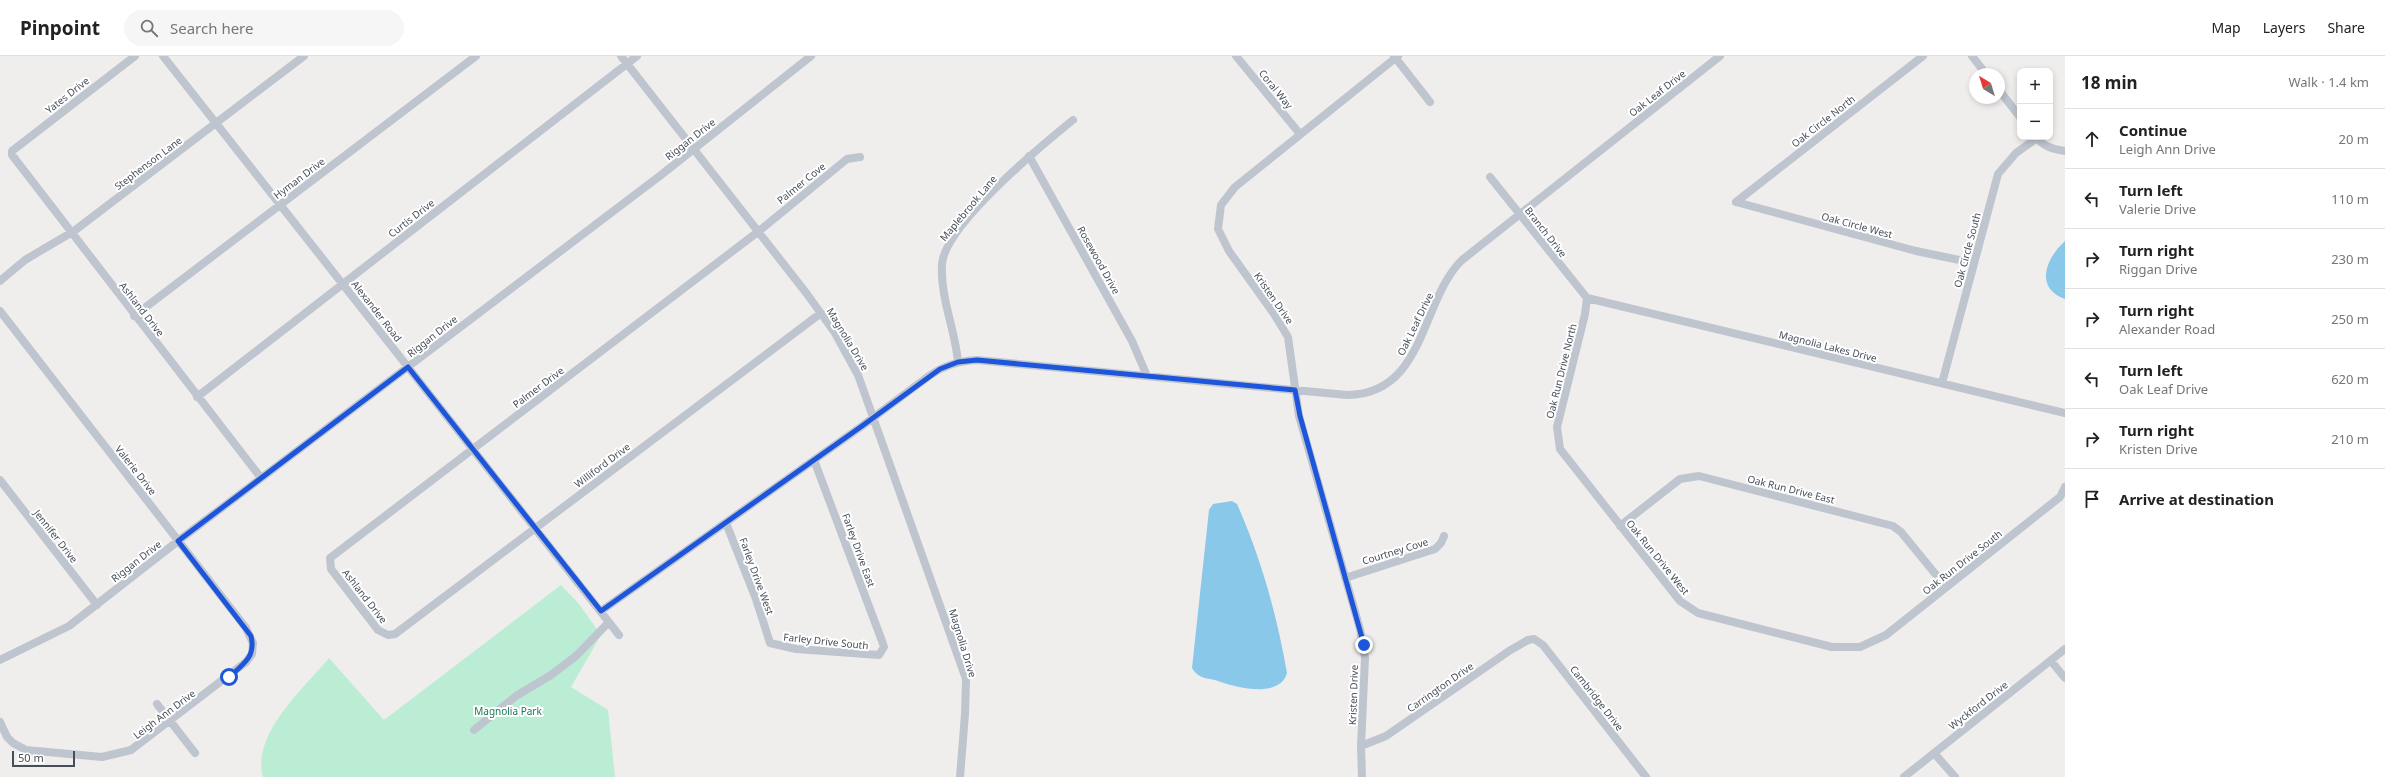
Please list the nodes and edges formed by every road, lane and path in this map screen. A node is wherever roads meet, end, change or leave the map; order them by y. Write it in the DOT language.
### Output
graph roads {
  1 [pos="135,56"];
  2 [pos="163,56"];
  3 [pos="304,56"];
  4 [pos="476,56"];
  5 [pos="621,56"];
  6 [pos="637,56"];
  7 [pos="811,56"];
  8 [pos="1236,56"];
  9 [pos="1720,56"];
  10 [pos="1923,56"];
  11 [pos="1972,56"];
  12 [pos="1396,57"];
  13 [pos="627,64"];
  14 [pos="1981,68"];
  15 [pos="2005,98"];
  16 [pos="1430,102"];
  17 [pos="2017,113"];
  18 [pos="1073,120"];
  19 [pos="216,123"];
  20 [pos="1300,134"];
  21 [pos="2034,140"];
  22 [pos="2040,140"];
  23 [pos="695,149"];
  24 [pos="12,150"];
  25 [pos="2065,151"];
  26 [pos="1029,156"];
  27 [pos="860,158"];
  28 [pos="1490,177"];
  29 [pos="1736,202"];
  30 [pos="280,204"];
  31 [pos="1520,213"];
  32 [pos="759,231"];
  33 [pos="71,233"];
  34 [pos="1974,263"];
  35 [pos="0,280"];
  36 [pos="343,284"];
  37 [pos="1587,298"];
  38 [pos="0,311"];
  39 [pos="821,313"];
  40 [pos="134,316"];
  41 [pos="958,362"];
  42 [pos="408,367"];
  43 [pos="1147,376"];
  44 [pos="1942,383"];
  45 [pos="1295,390"];
  46 [pos="197,396"];
  47 [pos="2065,413"];
  48 [pos="874,418"];
  49 [pos="473,449"];
  50 [pos="1560,449"];
  51 [pos="814,460"];
  52 [pos="261,478"];
  53 [pos="0,480"];
  54 [pos="2065,487"];
  55 [pos="726,523"];
  56 [pos="1620,526"];
  57 [pos="535,528"];
  58 [pos="1444,536"];
  59 [pos="178,541"];
  60 [pos="330,558"];
  61 [pos="1346,578"];
  62 [pos="1946,587"];
  63 [pos="97,605"];
  64 [pos="601,611"];
  65 [pos="609,622"];
  66 [pos="395,634"];
  67 [pos="619,635"];
  68 [pos="766,636"];
  69 [pos="1528,640"];
  70 [pos="253,643"];
  71 [pos="1865,646"];
  72 [pos="884,647"];
  73 [pos="2065,649"];
  74 [pos="0,660"];
  75 [pos="2051,660"];
  76 [pos="2065,678"];
  77 [pos="157,704"];
  78 [pos="170,721"];
  79 [pos="0,722"];
  80 [pos="474,730"];
  81 [pos="1361,746"];
  82 [pos="1934,753"];
  83 [pos="195,754"];
  84 [pos="960,777"];
  85 [pos="1362,777"];
  86 [pos="1646,777"];
  87 [pos="1904,777"];
  88 [pos="1955,777"];
  1 -- 24 [label="street, Yates Drive"];
  2 -- 19 [label="street, Alexander Road"];
  3 -- 19 [label="street, Stephenson Lane"];
  4 -- 30 [label="street, Hyman Drive"];
  5 -- 13 [label="street, Magnolia Drive"];
  6 -- 13 [label="street, Curtis Drive"];
  7 -- 23 [label="street, Riggan Drive"];
  8 -- 20 [label="street, Coral Way"];
  9 -- 31 [label="street, Oak Leaf Drive"];
  10 -- 29 [label="street, Oak Circle North"];
  11 -- 14 [label="street"];
  12 -- 16 [label="street"];
  12 -- 20 [label="street, Kristen Drive"];
  13 -- 23 [label="street, Magnolia Drive"];
  13 -- 36 [label="street, Curtis Drive"];
  15 -- 17 [label="street"];
  18 -- 26 [label="street, Maplebrook Lane"];
  19 -- 30 [label="street, Alexander Road"];
  19 -- 33 [label="street, Stephenson Lane"];
  20 -- 45 [label="street, Kristen Drive"];
  21 -- 34 [label="street, Oak Circle South"];
  22 -- 25 [label="street"];
  23 -- 32 [label="street, Magnolia Drive"];
  23 -- 42 [label="street, Riggan Drive"];
  24 -- 33 [label="street, Ashland Drive"];
  26 -- 41 [label="street, Maplebrook Lane"];
  26 -- 43 [label="street, Rosewood Drive"];
  27 -- 32 [label="street, Palmer Cove"];
  28 -- 31 [label="street, Branch Drive"];
  29 -- 34 [label="street, Oak Circle West"];
  30 -- 36 [label="street, Alexander Road"];
  30 -- 40 [label="street, Hyman Drive"];
  31 -- 37 [label="street, Branch Drive"];
  31 -- 45 [label="street, Oak Leaf Drive"];
  32 -- 39 [label="street, Magnolia Drive"];
  32 -- 49 [label="street, Palmer Drive"];
  33 -- 35 [label="street, Stephenson Lane"];
  33 -- 40 [label="street, Ashland Drive"];
  34 -- 44 [label="street, Oak Circle South"];
  36 -- 42 [label="street, Alexander Road"];
  36 -- 46 [label="street, Curtis Drive"];
  37 -- 44 [label="street, Magnolia Lakes Drive"];
  37 -- 50 [label="street, Oak Run Drive North"];
  38 -- 59 [label="street, Valerie Drive"];
  39 -- 48 [label="street, Magnolia Drive"];
  39 -- 57 [label="street, Williford Drive"];
  40 -- 46 [label="street, Ashland Drive"];
  41 -- 43 [label="street, Oak Leaf Drive"];
  41 -- 48 [label="street, Oak Leaf Drive"];
  42 -- 49 [label="street, Alexander Road"];
  42 -- 52 [label="street, Riggan Drive"];
  43 -- 45 [label="street, Oak Leaf Drive"];
  44 -- 47 [label="street, Magnolia Lakes Drive"];
  45 -- 61 [label="street, Kristen Drive"];
  46 -- 52 [label="street, Ashland Drive"];
  48 -- 51 [label="street, Oak Leaf Drive"];
  48 -- 84 [label="street, Magnolia Drive"];
  49 -- 57 [label="street, Alexander Road"];
  49 -- 60 [label="street, Palmer Drive"];
  50 -- 56 [label="street, Oak Run Drive West"];
  51 -- 55 [label="street, Oak Leaf Drive"];
  51 -- 72 [label="street, Farley Drive East"];
  52 -- 59 [label="street, Riggan Drive"];
  53 -- 63 [label="street, Jennifer Drive"];
  54 -- 62 [label="street, Oak Run Drive South"];
  55 -- 64 [label="street, Oak Leaf Drive"];
  55 -- 68 [label="street, Farley Drive West"];
  56 -- 62 [label="street, Oak Run Drive East"];
  56 -- 71 [label="street, Oak Run Drive West"];
  57 -- 64 [label="street, Alexander Road"];
  57 -- 66 [label="street, Williford Drive"];
  58 -- 61 [label="street, Courtney Cove"];
  59 -- 63 [label="street, Riggan Drive"];
  59 -- 70 [label="street, Valerie Drive"];
  60 -- 66 [label="street, Ashland Drive"];
  61 -- 81 [label="street, Kristen Drive"];
  62 -- 71 [label="street, Oak Run Drive South"];
  63 -- 74 [label="street, Riggan Drive"];
  64 -- 65 [label="street, Alexander Road"];
  65 -- 67 [label="street, Alexander Road"];
  65 -- 80 [label="street"];
  68 -- 72 [label="street, Farley Drive South"];
  69 -- 81 [label="street, Carrington Drive"];
  69 -- 86 [label="street, Cambridge Drive"];
  70 -- 78 [label="street, Leigh Ann Drive"];
  73 -- 75 [label="street, Wyckford Drive"];
  75 -- 76 [label="street"];
  75 -- 82 [label="street, Wyckford Drive"];
  77 -- 78 [label="street"];
  78 -- 79 [label="street, Leigh Ann Drive"];
  78 -- 83 [label="street"];
  81 -- 85 [label="street, Kristen Drive"];
  82 -- 87 [label="street, Wyckford Drive"];
  82 -- 88 [label="street"];
}
